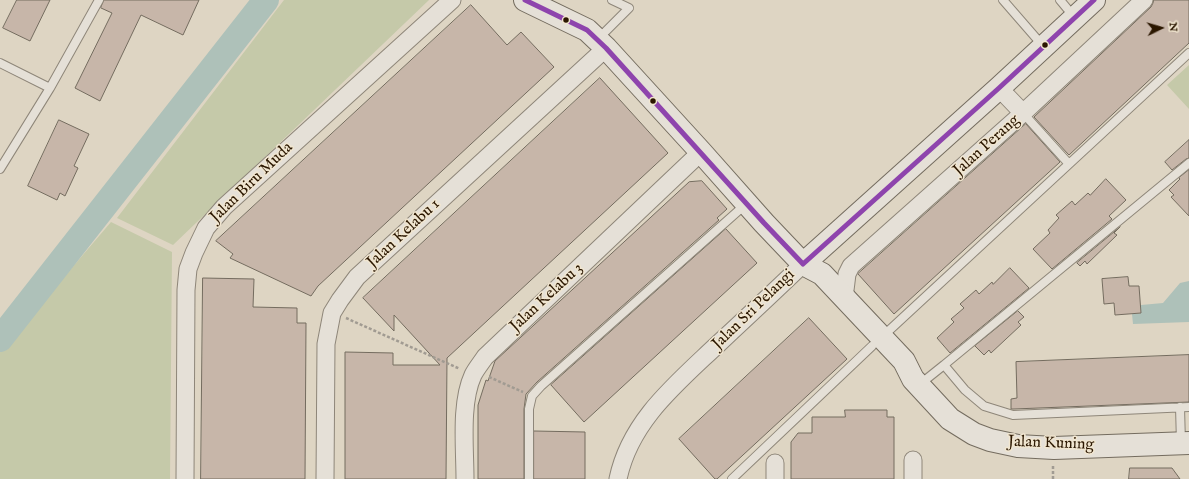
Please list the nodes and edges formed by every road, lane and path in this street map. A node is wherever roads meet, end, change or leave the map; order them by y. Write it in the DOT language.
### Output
graph roads {
  1 [pos="99,0"];
  2 [pos="452,0"];
  3 [pos="526,0"];
  4 [pos="612,0"];
  5 [pos="1003,0"];
  6 [pos="1060,0"];
  7 [pos="1094,0"];
  8 [pos="1144,0"];
  9 [pos="1075,18"];
  10 [pos="602,43"];
  11 [pos="1043,47"];
  12 [pos="1189,53"];
  13 [pos="0,63"];
  14 [pos="50,88"];
  15 [pos="999,88"];
  16 [pos="1023,113"];
  17 [pos="701,152"];
  18 [pos="1189,163"];
  19 [pos="1069,164"];
  20 [pos="0,169"];
  21 [pos="747,203"];
  22 [pos="803,264"];
  23 [pos="844,298"];
  24 [pos="332,313"];
  25 [pos="877,342"];
  26 [pos="944,365"];
  27 [pos="475,373"];
  28 [pos="916,382"];
  29 [pos="532,396"];
  30 [pos="1189,407"];
  31 [pos="1180,408"];
  32 [pos="1185,443"];
  33 [pos="913,460"];
  34 [pos="185,479"];
  35 [pos="325,479"];
  36 [pos="465,479"];
  37 [pos="530,479"];
  38 [pos="618,479"];
  39 [pos="732,479"];
  40 [pos="913,479"];
  1 -- 14 [label="lane"];
  2 -- 34 [label="street, Jalan Biru Muda"];
  3 -- 10 [label="street, Jalan Kuning"];
  4 -- 10 [label="lane"];
  5 -- 11 [label="lane"];
  6 -- 9 [label="lane"];
  7 -- 9 [label="street, Jalan Sri Pelangi"];
  8 -- 16 [label="street, Jalan Perang"];
  9 -- 11 [label="street, Jalan Sri Pelangi"];
  10 -- 17 [label="street, Jalan Kuning"];
  10 -- 24 [label="street, Jalan Kelabu 1"];
  11 -- 15 [label="street, Jalan Sri Pelangi"];
  12 -- 19 [label="lane"];
  13 -- 14 [label="lane"];
  14 -- 20 [label="lane"];
  15 -- 16 [label="street"];
  15 -- 22 [label="street, Jalan Sri Pelangi"];
  16 -- 19 [label="lane"];
  16 -- 23 [label="street, Jalan Perang"];
  17 -- 21 [label="street, Jalan Kuning"];
  17 -- 27 [label="street, Jalan Kelabu 3"];
  18 -- 26 [label="lane"];
  19 -- 25 [label="lane"];
  21 -- 22 [label="street, Jalan Kuning"];
  21 -- 29 [label="lane"];
  22 -- 23 [label="street, Jalan Kuning"];
  22 -- 25 [label="street, Jalan Kuning"];
  22 -- 38 [label="street, Jalan Sri Pelangi"];
  23 -- 25 [label="street, Jalan Kuning"];
  24 -- 27 [label="path"];
  24 -- 35 [label="street, Jalan Kelabu 1"];
  25 -- 28 [label="street, Jalan Kuning"];
  25 -- 39 [label="lane"];
  26 -- 28 [label="lane"];
  26 -- 31 [label="lane"];
  27 -- 29 [label="path"];
  27 -- 36 [label="street, Jalan Kelabu 3"];
  28 -- 32 [label="street, Jalan Kuning"];
  29 -- 37 [label="lane"];
  30 -- 31 [label="lane"];
  31 -- 32 [label="lane"];
  33 -- 40 [label="street"];
}
